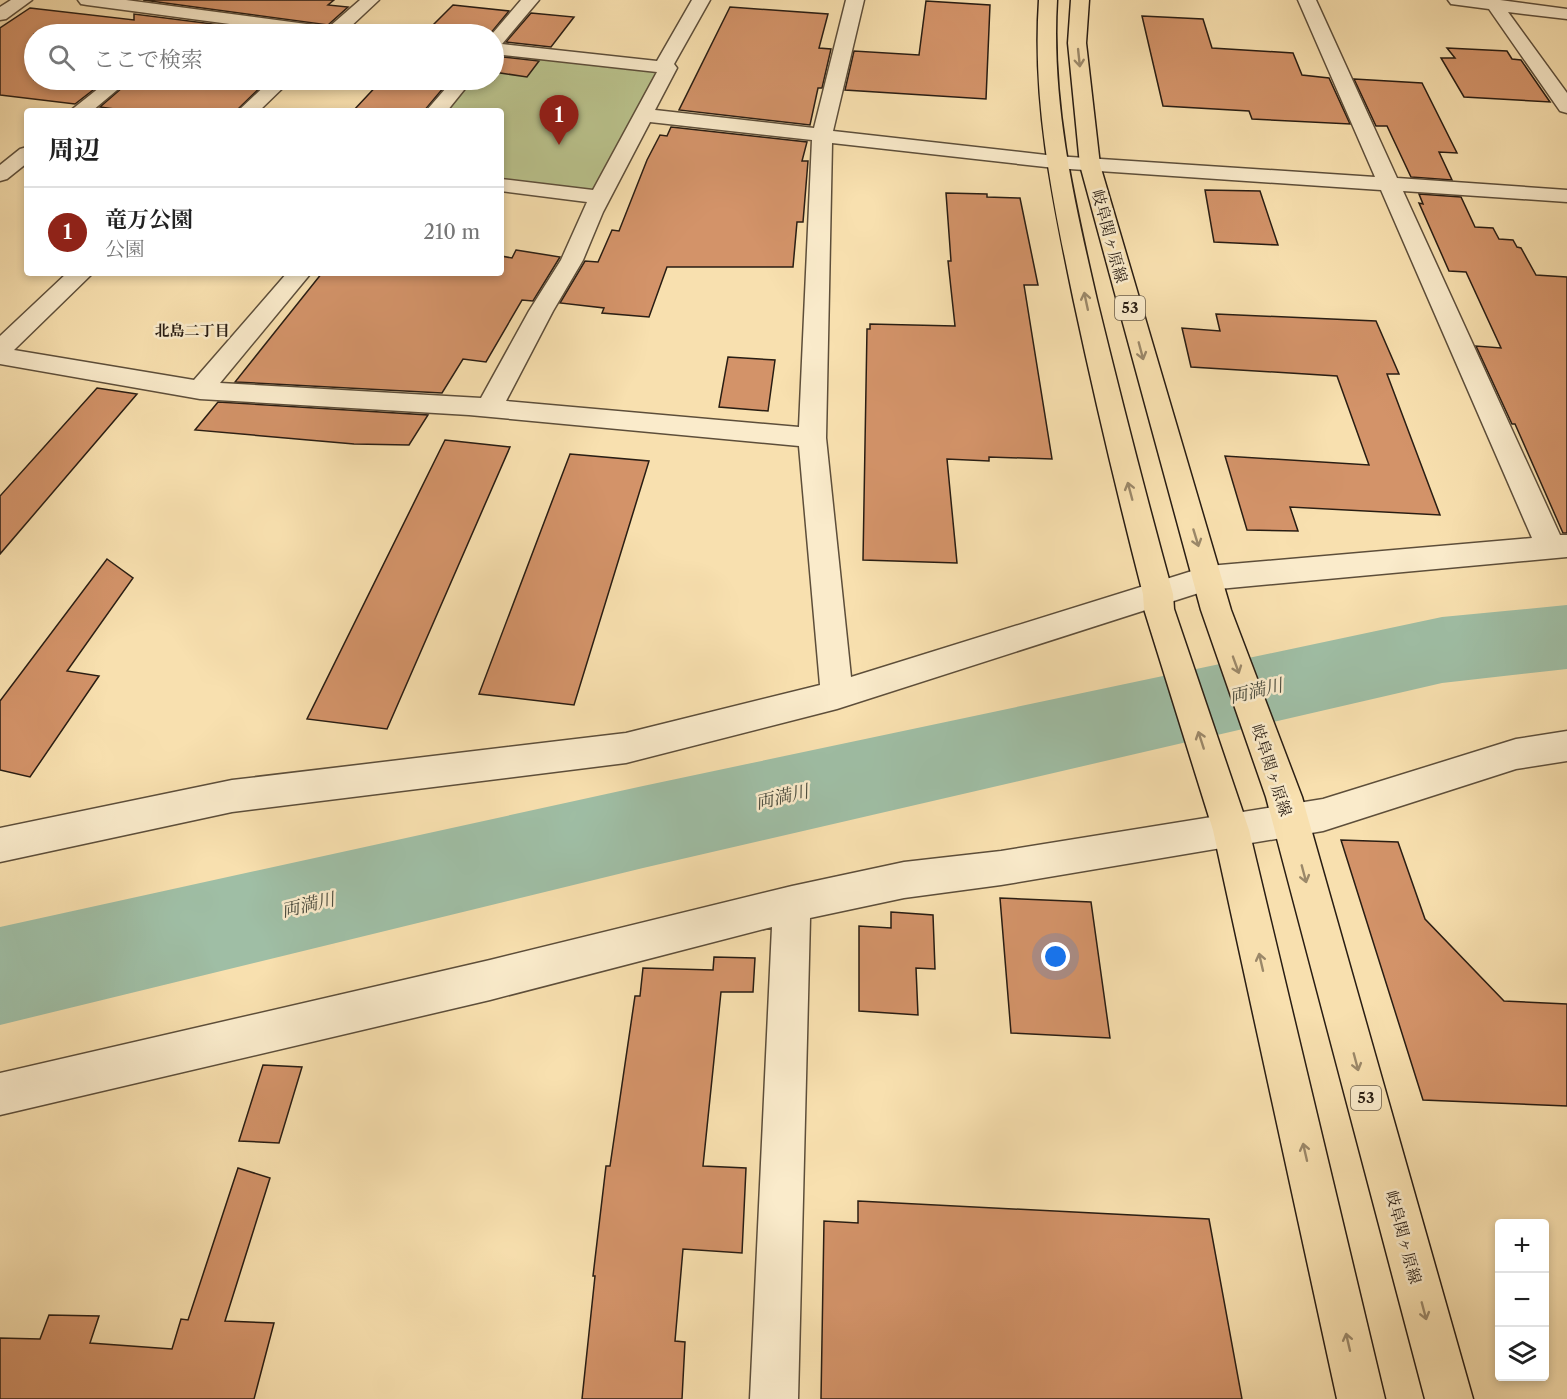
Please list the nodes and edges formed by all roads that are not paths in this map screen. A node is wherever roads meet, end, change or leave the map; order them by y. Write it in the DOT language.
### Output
graph roads {
  1 [pos="23,0"];
  2 [pos="87,0"];
  3 [pos="220,0"];
  4 [pos="370,0"];
  5 [pos="530,0"];
  6 [pos="701,0"];
  7 [pos="855,0"];
  8 [pos="1048,0"];
  9 [pos="1080,0"];
  10 [pos="1307,0"];
  11 [pos="1457,0"];
  12 [pos="1493,2"];
  13 [pos="202,14"];
  14 [pos="1567,14"];
  15 [pos="0,15"];
  16 [pos="190,24"];
  17 [pos="268,24"];
  18 [pos="345,24"];
  19 [pos="504,31"];
  20 [pos="504,50"];
  21 [pos="663,67"];
  22 [pos="107,90"];
  23 [pos="271,90"];
  24 [pos="454,90"];
  25 [pos="1567,107"];
  26 [pos="84,108"];
  27 [pos="251,108"];
  28 [pos="439,108"];
  29 [pos="644,115"];
  30 [pos="822,135"];
  31 [pos="24,155"];
  32 [pos="1055,162"];
  33 [pos="1090,165"];
  34 [pos="0,175"];
  35 [pos="1389,184"];
  36 [pos="504,185"];
  37 [pos="1567,196"];
  38 [pos="600,197"];
  39 [pos="78,276"];
  40 [pos="296,276"];
  41 [pos="0,350"];
  42 [pos="0,356"];
  43 [pos="200,390"];
  44 [pos="489,408"];
  45 [pos="812,438"];
  46 [pos="1558,546"];
  47 [pos="1208,578"];
  48 [pos="1158,602"];
  49 [pos="837,695"];
  50 [pos="1567,746"];
  51 [pos="1286,808"];
  52 [pos="1225,813"];
  53 [pos="0,845"];
  54 [pos="792,904"];
  55 [pos="0,1094"];
  56 [pos="774,1399"];
  57 [pos="1361,1399"];
  58 [pos="1449,1399"];
  1 -- 15 [label="street"];
  2 -- 13 [label="street"];
  3 -- 13 [label="street"];
  4 -- 18 [label="street"];
  5 -- 19 [label="street"];
  6 -- 21 [label="street"];
  7 -- 30 [label="street"];
  8 -- 32 [label="main road, 53"];
  9 -- 33 [label="main road, 岐阜関ヶ原線 / 53, one-way"];
  10 -- 35 [label="street"];
  11 -- 12 [label="street"];
  12 -- 14 [label="street"];
  12 -- 25 [label="street"];
  13 -- 16 [label="street"];
  13 -- 17 [label="street"];
  20 -- 21 [label="street"];
  21 -- 29 [label="street"];
  22 -- 26 [label="street"];
  23 -- 27 [label="street"];
  24 -- 28 [label="street"];
  29 -- 30 [label="street"];
  29 -- 38 [label="street"];
  30 -- 32 [label="street"];
  30 -- 45 [label="street"];
  31 -- 34 [label="street"];
  32 -- 33 [label="street"];
  48 -- 32 [label="main road, 53, one-way"];
  33 -- 35 [label="street"];
  33 -- 47 [label="main road, 岐阜関ヶ原線 / 53, one-way"];
  35 -- 37 [label="street"];
  35 -- 46 [label="street"];
  36 -- 38 [label="street"];
  38 -- 44 [label="street"];
  39 -- 41 [label="street"];
  40 -- 43 [label="street"];
  42 -- 43 [label="street"];
  43 -- 44 [label="street"];
  44 -- 45 [label="street"];
  45 -- 49 [label="street"];
  46 -- 47 [label="street"];
  47 -- 48 [label="street"];
  47 -- 51 [label="main road, 岐阜関ヶ原線 / 53, one-way"];
  48 -- 49 [label="street"];
  52 -- 48 [label="main road, 53, one-way"];
  49 -- 53 [label="street"];
  50 -- 51 [label="street"];
  51 -- 52 [label="street"];
  51 -- 58 [label="main road, 岐阜関ヶ原線 / 53, one-way"];
  52 -- 54 [label="street"];
  57 -- 52 [label="main road, 53, one-way"];
  54 -- 55 [label="street"];
  54 -- 56 [label="street"];
}
